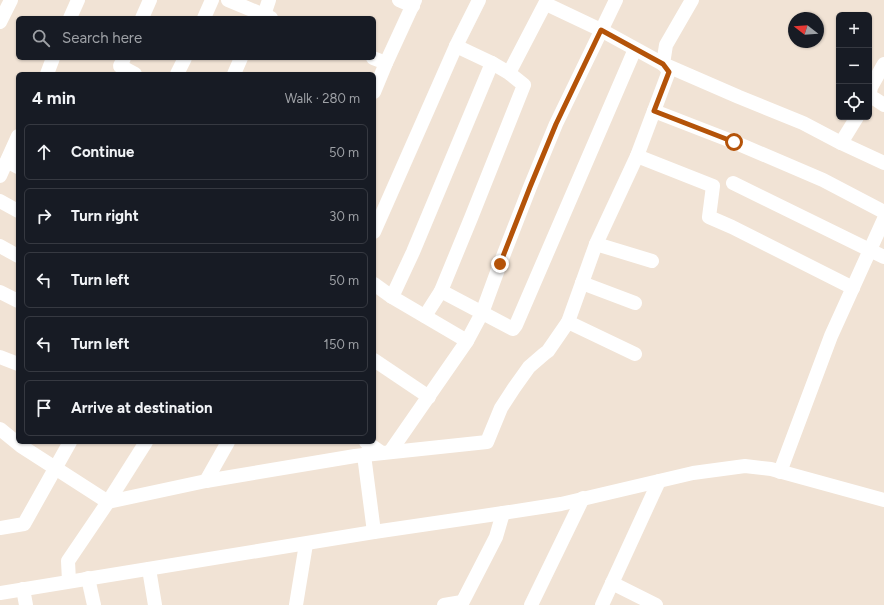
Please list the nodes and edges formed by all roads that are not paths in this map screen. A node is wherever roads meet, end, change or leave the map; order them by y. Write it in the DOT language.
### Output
graph roads {
  1 [pos="11,0"];
  2 [pos="78,0"];
  3 [pos="150,0"];
  4 [pos="212,0"];
  5 [pos="228,0"];
  6 [pos="269,0"];
  7 [pos="399,0"];
  8 [pos="479,0"];
  9 [pos="616,0"];
  10 [pos="692,0"];
  11 [pos="546,2"];
  12 [pos="414,3"];
  13 [pos="71,16"];
  14 [pos="143,16"];
  15 [pos="205,16"];
  16 [pos="263,16"];
  17 [pos="0,22"];
  18 [pos="601,30"];
  19 [pos="456,46"];
  20 [pos="635,48"];
  21 [pos="53,60"];
  22 [pos="184,60"];
  23 [pos="240,60"];
  24 [pos="380,61"];
  25 [pos="492,63"];
  26 [pos="663,64"];
  27 [pos="884,64"];
  28 [pos="120,66"];
  29 [pos="47,72"];
  30 [pos="130,72"];
  31 [pos="178,72"];
  32 [pos="235,72"];
  33 [pos="509,72"];
  34 [pos="376,82"];
  35 [pos="876,101"];
  36 [pos="654,111"];
  37 [pos="855,120"];
  38 [pos="16,140"];
  39 [pos="841,143"];
  40 [pos="9,156"];
  41 [pos="637,156"];
  42 [pos="884,163"];
  43 [pos="0,176"];
  44 [pos="733,183"];
  45 [pos="0,202"];
  46 [pos="16,210"];
  47 [pos="884,212"];
  48 [pos="884,218"];
  49 [pos="376,227"];
  50 [pos="596,244"];
  51 [pos="0,246"];
  52 [pos="870,250"];
  53 [pos="16,255"];
  54 [pos="884,257"];
  55 [pos="652,261"];
  56 [pos="582,283"];
  57 [pos="376,285"];
  58 [pos="853,288"];
  59 [pos="440,291"];
  60 [pos="0,292"];
  61 [pos="392,297"];
  62 [pos="16,300"];
  63 [pos="635,303"];
  64 [pos="482,313"];
  65 [pos="424,316"];
  66 [pos="568,322"];
  67 [pos="467,342"];
  68 [pos="635,354"];
  69 [pos="0,357"];
  70 [pos="376,361"];
  71 [pos="16,363"];
  72 [pos="429,397"];
  73 [pos="0,429"];
  74 [pos="16,442"];
  75 [pos="19,444"];
  76 [pos="69,444"];
  77 [pos="145,444"];
  78 [pos="227,444"];
  79 [pos="365,449"];
  80 [pos="386,453"];
  81 [pos="55,468"];
  82 [pos="780,472"];
  83 [pos="206,481"];
  84 [pos="659,481"];
  85 [pos="583,498"];
  86 [pos="884,500"];
  87 [pos="108,502"];
  88 [pos="503,513"];
  89 [pos="0,528"];
  90 [pos="374,532"];
  91 [pos="306,544"];
  92 [pos="149,569"];
  93 [pos="88,578"];
  94 [pos="69,581"];
  95 [pos="612,583"];
  96 [pos="23,589"];
  97 [pos="0,593"];
  98 [pos="461,604"];
  99 [pos="26,605"];
  100 [pos="94,605"];
  101 [pos="156,605"];
  102 [pos="296,605"];
  103 [pos="444,605"];
  104 [pos="531,605"];
  105 [pos="602,605"];
  106 [pos="656,605"];
  1 -- 17 [label="street"];
  2 -- 13 [label="street"];
  3 -- 14 [label="street"];
  4 -- 15 [label="street"];
  5 -- 16 [label="street"];
  6 -- 16 [label="street"];
  7 -- 12 [label="street"];
  8 -- 19 [label="street"];
  9 -- 18 [label="street"];
  10 -- 26 [label="street"];
  11 -- 18 [label="street"];
  11 -- 33 [label="street"];
  12 -- 24 [label="street"];
  18 -- 20 [label="street"];
  18 -- 64 [label="street"];
  19 -- 25 [label="street"];
  19 -- 49 [label="street"];
  20 -- 26 [label="street"];
  20 -- 64 [label="street"];
  21 -- 29 [label="street"];
  22 -- 31 [label="street"];
  23 -- 32 [label="street"];
  24 -- 34 [label="street"];
  25 -- 33 [label="street"];
  25 -- 61 [label="street"];
  26 -- 36 [label="street"];
  26 -- 39 [label="street"];
  27 -- 35 [label="street"];
  28 -- 30 [label="street"];
  33 -- 59 [label="street"];
  36 -- 41 [label="street"];
  36 -- 47 [label="street"];
  37 -- 39 [label="street"];
  38 -- 40 [label="street"];
  39 -- 42 [label="street"];
  40 -- 43 [label="street"];
  41 -- 50 [label="street"];
  41 -- 58 [label="street"];
  44 -- 52 [label="street"];
  45 -- 46 [label="street"];
  48 -- 52 [label="street"];
  50 -- 55 [label="street"];
  50 -- 56 [label="street"];
  51 -- 53 [label="street"];
  52 -- 54 [label="street"];
  52 -- 58 [label="street"];
  56 -- 63 [label="street"];
  56 -- 66 [label="street"];
  57 -- 61 [label="street"];
  58 -- 82 [label="street"];
  59 -- 64 [label="street"];
  59 -- 65 [label="street"];
  60 -- 62 [label="street"];
  61 -- 65 [label="street"];
  64 -- 67 [label="street"];
  65 -- 67 [label="street"];
  66 -- 68 [label="street"];
  66 -- 80 [label="street"];
  67 -- 72 [label="street"];
  69 -- 71 [label="street"];
  70 -- 72 [label="street"];
  72 -- 80 [label="street"];
  73 -- 74 [label="street"];
  75 -- 81 [label="street"];
  76 -- 81 [label="street"];
  77 -- 87 [label="street"];
  78 -- 83 [label="street"];
  79 -- 80 [label="street"];
  79 -- 83 [label="street"];
  79 -- 90 [label="street"];
  81 -- 87 [label="street"];
  81 -- 89 [label="street"];
  82 -- 84 [label="street"];
  82 -- 86 [label="street"];
  83 -- 87 [label="street"];
  84 -- 85 [label="street"];
  84 -- 95 [label="street"];
  85 -- 88 [label="street"];
  85 -- 104 [label="street"];
  87 -- 94 [label="street"];
  88 -- 90 [label="street"];
  88 -- 98 [label="street"];
  90 -- 91 [label="street"];
  91 -- 92 [label="street"];
  91 -- 102 [label="street"];
  92 -- 93 [label="street"];
  92 -- 101 [label="street"];
  93 -- 94 [label="street"];
  93 -- 100 [label="street"];
  94 -- 96 [label="street"];
  95 -- 105 [label="street"];
  95 -- 106 [label="street"];
  96 -- 97 [label="street"];
  96 -- 99 [label="street"];
  98 -- 103 [label="street"];
}
